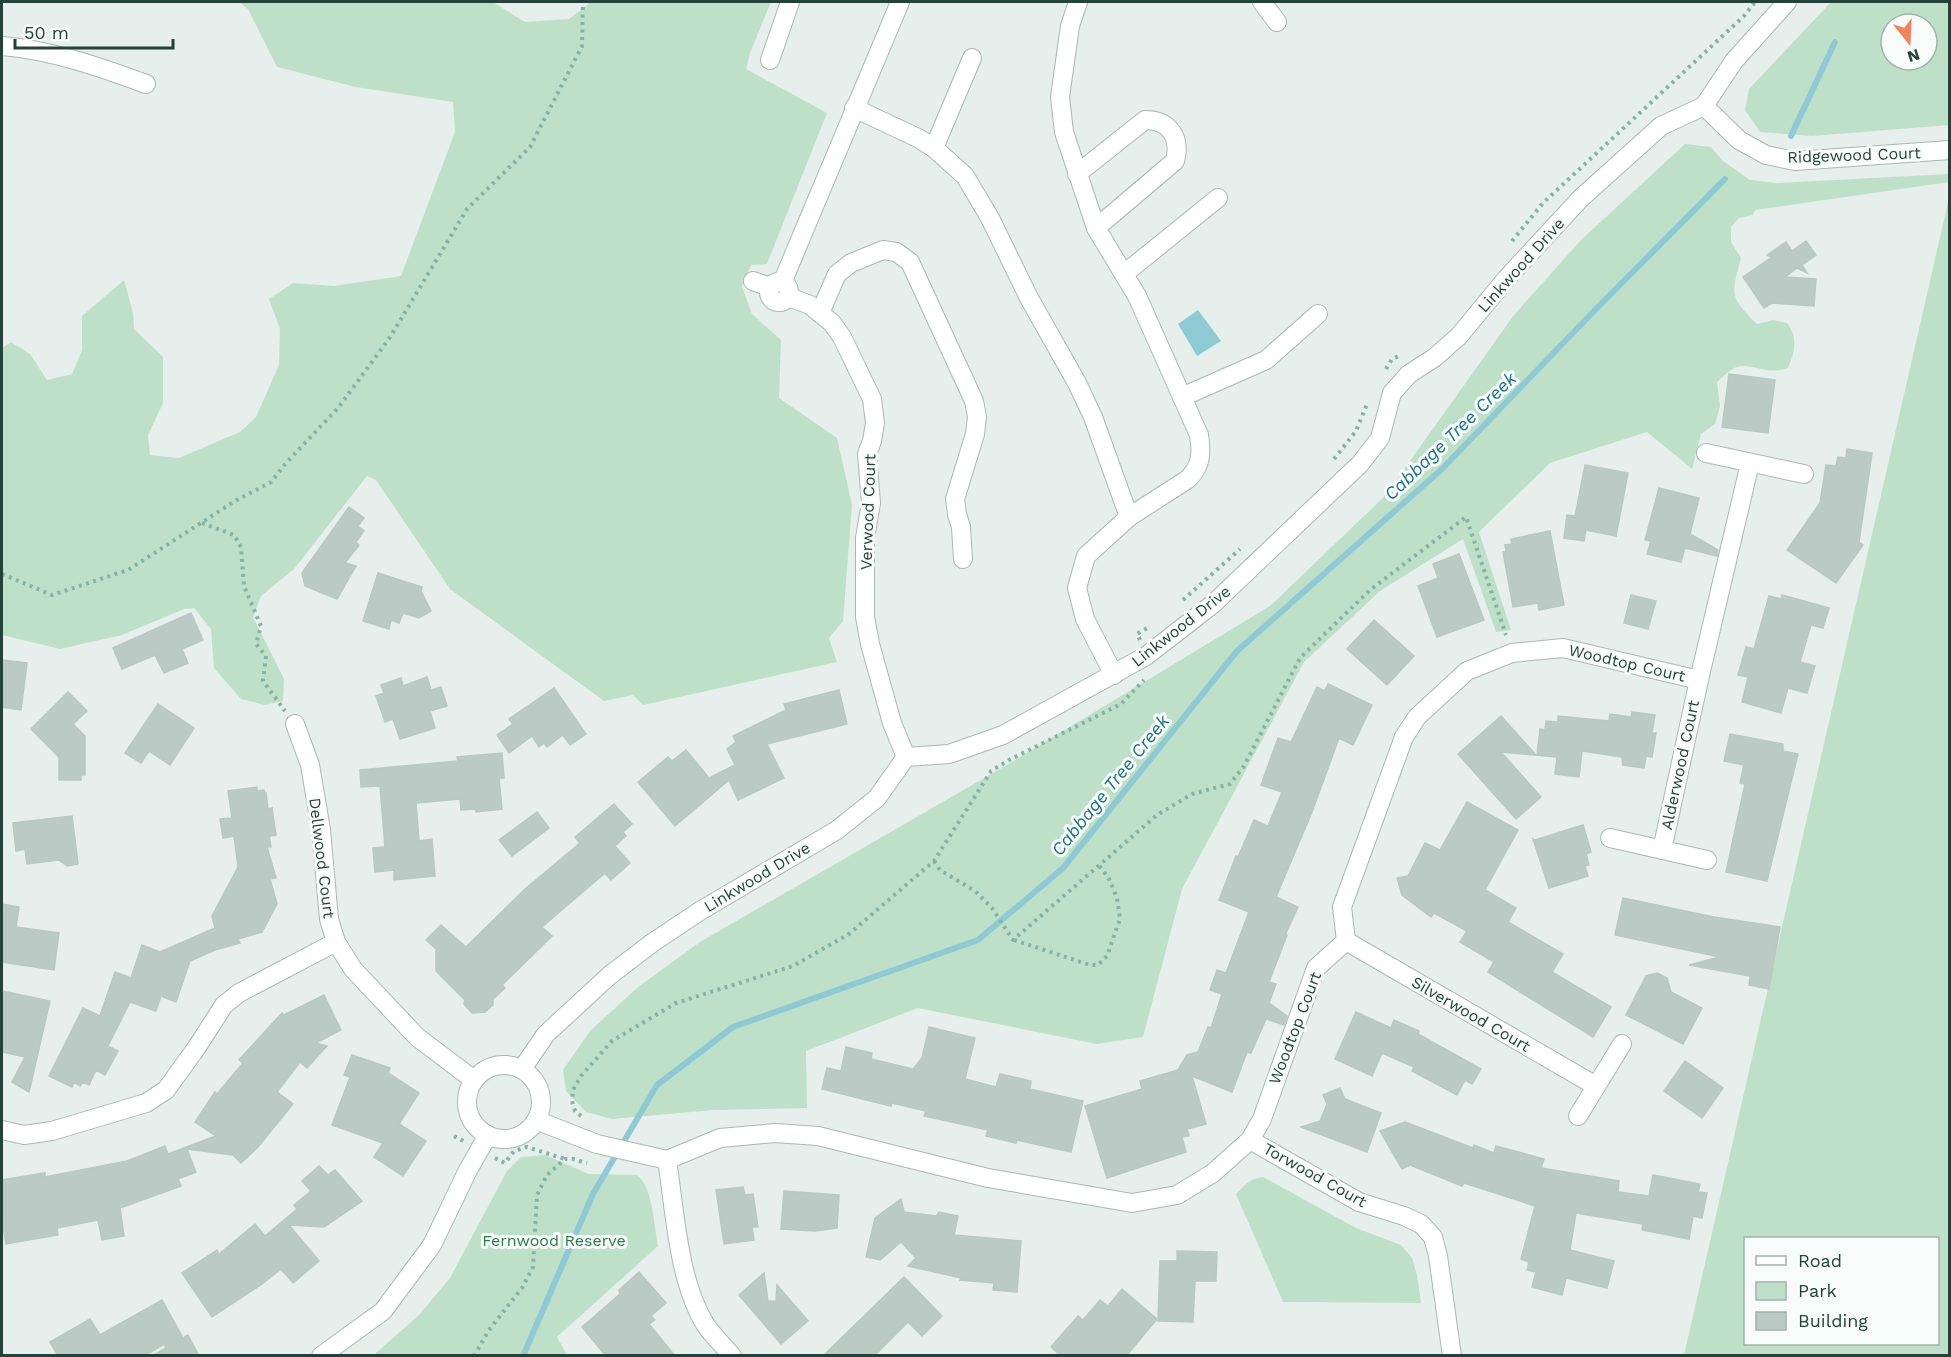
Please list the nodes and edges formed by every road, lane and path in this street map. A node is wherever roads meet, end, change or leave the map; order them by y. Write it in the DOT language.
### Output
graph roads {
  1 [pos="583,2"];
  2 [pos="790,2"];
  3 [pos="900,2"];
  4 [pos="1078,2"];
  5 [pos="1262,2"];
  6 [pos="1787,2"];
  7 [pos="1277,22"];
  8 [pos="2,46"];
  9 [pos="972,57"];
  10 [pos="770,60"];
  11 [pos="146,84"];
  12 [pos="1704,106"];
  13 [pos="854,108"];
  14 [pos="934,148"];
  15 [pos="1950,150"];
  16 [pos="1077,174"];
  17 [pos="1218,198"];
  18 [pos="1096,228"];
  19 [pos="1124,274"];
  20 [pos="753,281"];
  21 [pos="777,297"];
  22 [pos="820,313"];
  23 [pos="1318,314"];
  24 [pos="1182,397"];
  25 [pos="1706,453"];
  26 [pos="1750,463"];
  27 [pos="1804,474"];
  28 [pos="1129,518"];
  29 [pos="201,522"];
  30 [pos="963,559"];
  31 [pos="2,574"];
  32 [pos="1512,653"];
  33 [pos="1114,675"];
  34 [pos="1145,680"];
  35 [pos="1699,680"];
  36 [pos="295,724"];
  37 [pos="906,757"];
  38 [pos="1610,838"];
  39 [pos="1662,850"];
  40 [pos="1707,860"];
  41 [pos="934,861"];
  42 [pos="1099,865"];
  43 [pos="1013,940"];
  44 [pos="1346,941"];
  45 [pos="336,942"];
  46 [pos="1622,1044"];
  47 [pos="522,1069"];
  48 [pos="474,1080"];
  49 [pos="1596,1086"];
  50 [pos="1578,1116"];
  51 [pos="582,1118"];
  52 [pos="536,1120"];
  53 [pos="2,1130"];
  54 [pos="454,1136"];
  55 [pos="1250,1140"];
  56 [pos="484,1142"];
  57 [pos="565,1159"];
  58 [pos="667,1160"];
  59 [pos="596,1166"];
  60 [pos="321,1356"];
  61 [pos="474,1356"];
  62 [pos="732,1356"];
  63 [pos="1452,1356"];
  1 -- 29 [label="path"];
  2 -- 10 [label="street"];
  3 -- 13 [label="street"];
  4 -- 16 [label="street"];
  5 -- 7 [label="street"];
  6 -- 12 [label="street"];
  8 -- 11 [label="street"];
  9 -- 14 [label="street"];
  12 -- 15 [label="street, Ridgewood Court"];
  12 -- 33 [label="street, Linkwood Drive"];
  13 -- 14 [label="street"];
  13 -- 21 [label="street"];
  14 -- 28 [label="street"];
  16 -- 18 [label="street"];
  16 -- 18 [label="street"];
  17 -- 19 [label="street"];
  18 -- 19 [label="street"];
  19 -- 24 [label="street"];
  20 -- 21 [label="street, Verwood Court"];
  21 -- 22 [label="street, Verwood Court"];
  22 -- 30 [label="street"];
  22 -- 37 [label="street, Verwood Court"];
  23 -- 24 [label="street"];
  24 -- 28 [label="street"];
  25 -- 26 [label="street"];
  26 -- 27 [label="street"];
  26 -- 35 [label="street, Woodtop Court"];
  28 -- 33 [label="street"];
  29 -- 31 [label="path"];
  29 -- 36 [label="path"];
  32 -- 35 [label="street, Woodtop Court"];
  32 -- 42 [label="path"];
  32 -- 44 [label="street, Woodtop Court"];
  33 -- 37 [label="street, Linkwood Drive"];
  34 -- 41 [label="path"];
  35 -- 39 [label="street, Alderwood Court"];
  36 -- 45 [label="street, Dellwood Court"];
  37 -- 47 [label="street, Linkwood Drive"];
  38 -- 39 [label="street, Alderwood Court"];
  39 -- 40 [label="street, Alderwood Court"];
  41 -- 43 [label="path"];
  41 -- 51 [label="path"];
  42 -- 43 [label="path"];
  42 -- 43 [label="path"];
  44 -- 49 [label="street, Silverwood Court"];
  44 -- 55 [label="street, Woodtop Court"];
  45 -- 48 [label="street, Dellwood Court"];
  45 -- 53 [label="street"];
  46 -- 49 [label="street"];
  47 -- 48 [label="street"];
  47 -- 52 [label="street"];
  48 -- 56 [label="street"];
  49 -- 50 [label="street"];
  52 -- 56 [label="street"];
  52 -- 58 [label="street"];
  54 -- 56 [label="path"];
  55 -- 58 [label="street, Woodtop Court"];
  55 -- 63 [label="street, Torwood Court"];
  56 -- 57 [label="path"];
  56 -- 60 [label="street"];
  57 -- 59 [label="path"];
  57 -- 61 [label="path"];
  58 -- 62 [label="street"];
}
